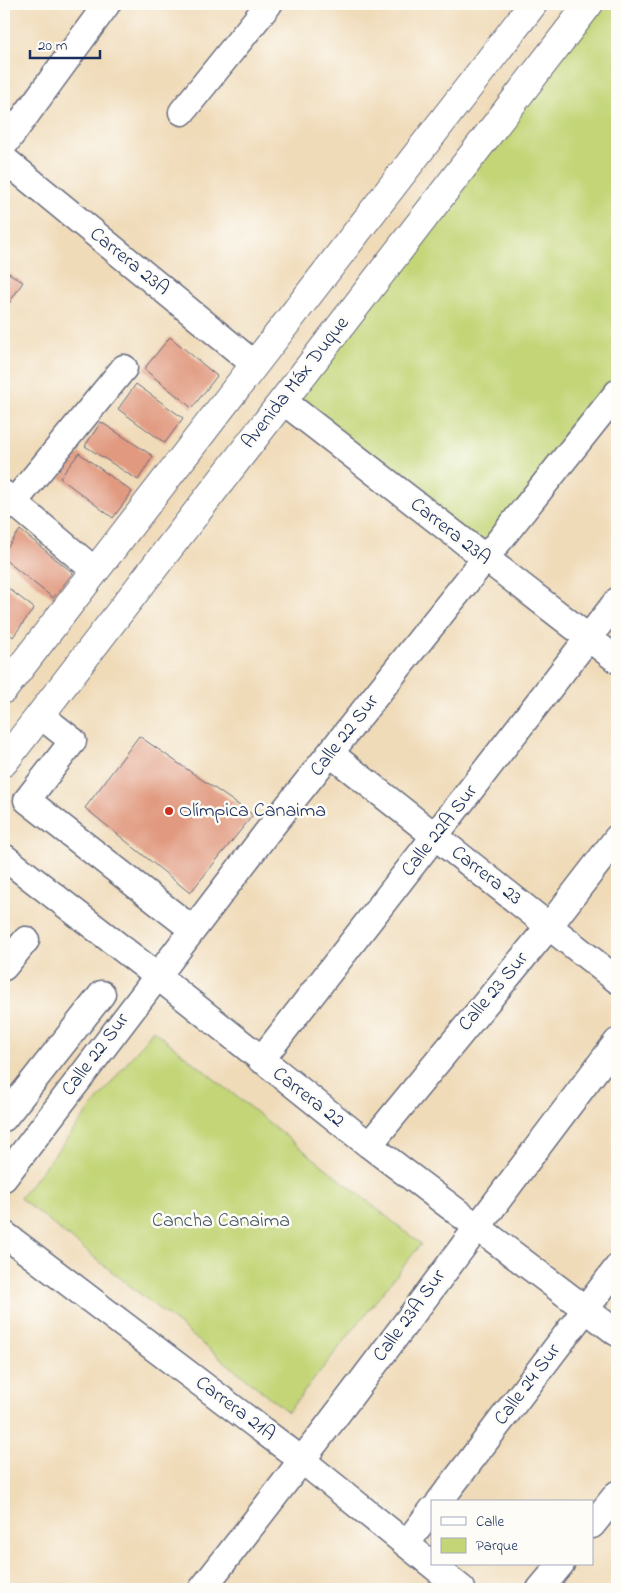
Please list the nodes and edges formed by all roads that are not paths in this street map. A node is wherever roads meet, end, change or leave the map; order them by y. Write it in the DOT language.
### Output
graph roads {
  1 [pos="107,4"];
  2 [pos="269,4"];
  3 [pos="533,4"];
  4 [pos="589,4"];
  5 [pos="182,112"];
  6 [pos="4,145"];
  7 [pos="4,159"];
  8 [pos="254,364"];
  9 [pos="124,368"];
  10 [pos="617,393"];
  11 [pos="283,401"];
  12 [pos="9,498"];
  13 [pos="484,558"];
  14 [pos="94,570"];
  15 [pos="617,601"];
  16 [pos="588,638"];
  17 [pos="617,660"];
  18 [pos="4,689"];
  19 [pos="40,715"];
  20 [pos="331,754"];
  21 [pos="4,762"];
  22 [pos="435,837"];
  23 [pos="617,838"];
  24 [pos="4,857"];
  25 [pos="550,926"];
  26 [pos="192,929"];
  27 [pos="26,940"];
  28 [pos="4,967"];
  29 [pos="156,975"];
  30 [pos="617,980"];
  31 [pos="102,994"];
  32 [pos="617,1042"];
  33 [pos="261,1060"];
  34 [pos="4,1118"];
  35 [pos="369,1145"];
  36 [pos="4,1178"];
  37 [pos="476,1227"];
  38 [pos="4,1234"];
  39 [pos="617,1268"];
  40 [pos="586,1309"];
  41 [pos="617,1333"];
  42 [pos="303,1461"];
  43 [pos="617,1494"];
  44 [pos="441,1500"];
  45 [pos="431,1511"];
  46 [pos="594,1523"];
  47 [pos="406,1544"];
  48 [pos="431,1564"];
  49 [pos="433,1566"];
  50 [pos="559,1566"];
  51 [pos="202,1589"];
  52 [pos="462,1589"];
  53 [pos="540,1589"];
  1 -- 6 [label="street"];
  2 -- 5 [label="street"];
  3 -- 8 [label="main road"];
  4 -- 11 [label="main road, Avenida Máx Duque"];
  7 -- 8 [label="street, Carrera 23A"];
  8 -- 14 [label="main road"];
  9 -- 12 [label="street"];
  10 -- 13 [label="street, Calle 22 Sur"];
  11 -- 13 [label="street, Carrera 23A"];
  11 -- 19 [label="main road, Avenida Máx Duque"];
  12 -- 14 [label="street"];
  13 -- 16 [label="street, Carrera 23A"];
  13 -- 20 [label="street, Calle 22 Sur"];
  14 -- 18 [label="main road"];
  15 -- 16 [label="street, Calle 22A Sur"];
  16 -- 17 [label="street, Carrera 23A"];
  16 -- 22 [label="street, Calle 22A Sur"];
  19 -- 21 [label="main road, Avenida Máx Duque"];
  19 -- 26 [label="street"];
  20 -- 22 [label="street, Carrera 23"];
  20 -- 26 [label="street, Calle 22 Sur"];
  22 -- 25 [label="street, Carrera 23"];
  22 -- 33 [label="street, Calle 22A Sur"];
  23 -- 25 [label="street, Calle 23 Sur"];
  24 -- 29 [label="street, Carrera 22"];
  25 -- 30 [label="street, Carrera 23"];
  25 -- 35 [label="street, Calle 23 Sur"];
  26 -- 29 [label="street, Calle 22 Sur"];
  27 -- 28 [label="street"];
  29 -- 33 [label="street, Carrera 22"];
  29 -- 36 [label="street, Calle 22 Sur"];
  31 -- 34 [label="street"];
  32 -- 37 [label="street, Calle 23A Sur"];
  33 -- 35 [label="street, Carrera 22"];
  35 -- 37 [label="street, Carrera 22"];
  37 -- 40 [label="street, Carrera 22"];
  37 -- 42 [label="street, Calle 23A Sur"];
  38 -- 42 [label="street, Carrera 21A"];
  39 -- 40 [label="street, Calle 24 Sur"];
  40 -- 41 [label="street, Carrera 22"];
  40 -- 44 [label="street, Calle 24 Sur"];
  42 -- 47 [label="street, Carrera 21A"];
  42 -- 51 [label="street, Calle 23A Sur"];
  43 -- 46 [label="street"];
  45 -- 47 [label="street"];
  47 -- 48 [label="street, Carrera 21A"];
  49 -- 52 [label="street, Carrera 21A"];
  50 -- 53 [label="street"];
}
